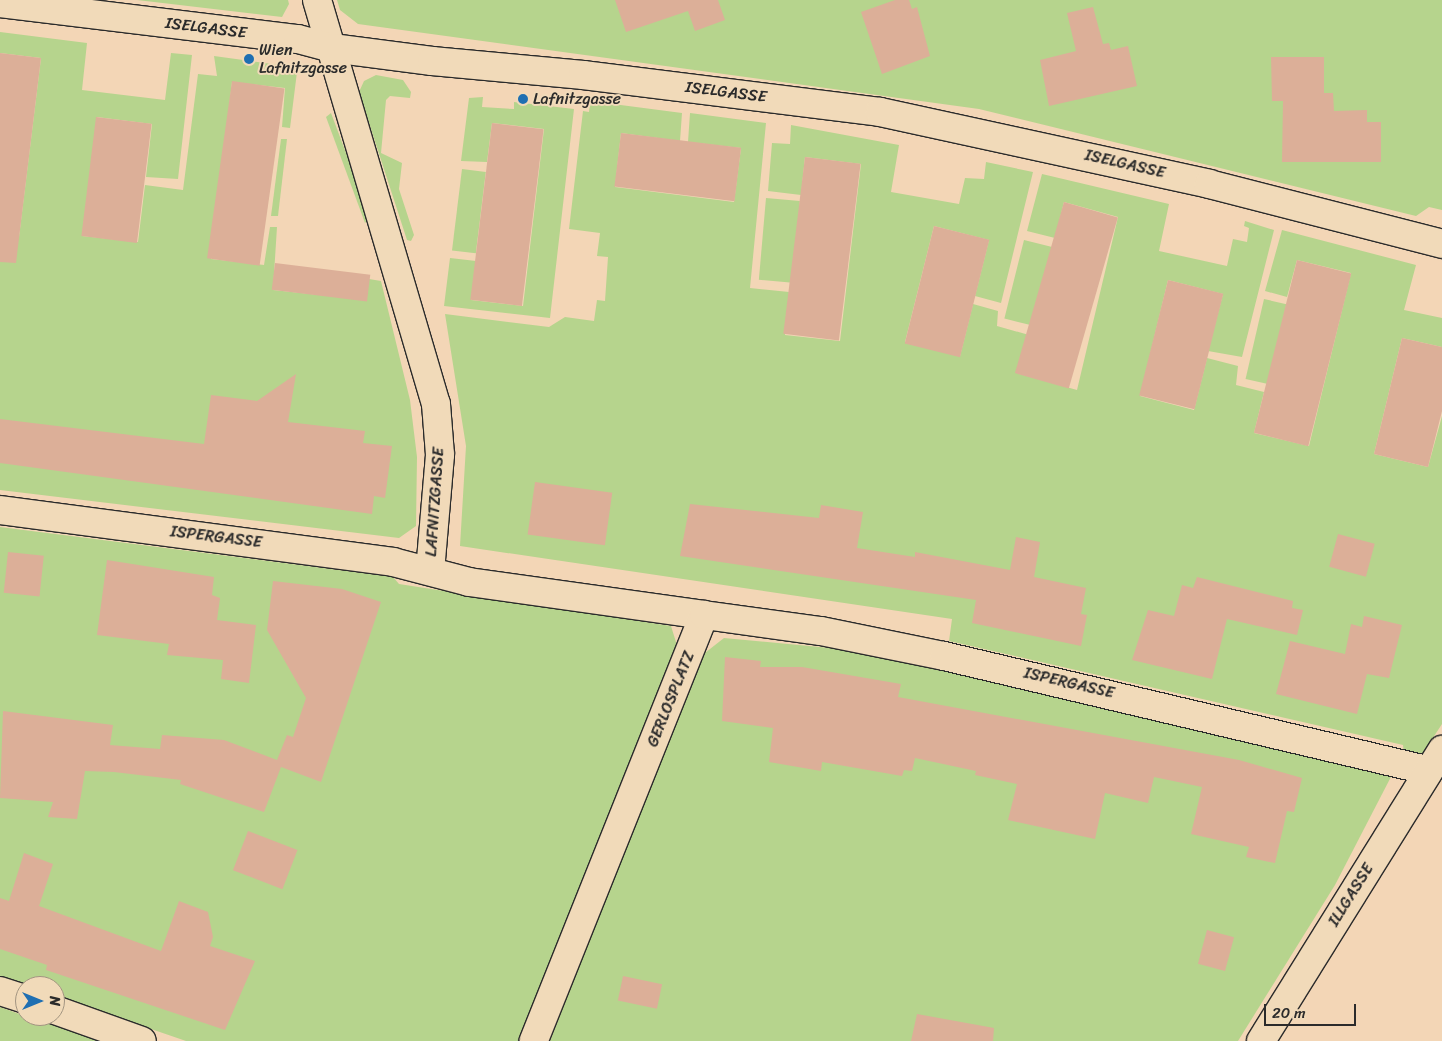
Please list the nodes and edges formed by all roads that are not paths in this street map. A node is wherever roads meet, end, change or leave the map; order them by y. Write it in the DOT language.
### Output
graph roads {
  1 [pos="317,0"];
  2 [pos="0,3"];
  3 [pos="332,48"];
  4 [pos="1442,244"];
  5 [pos="0,510"];
  6 [pos="430,571"];
  7 [pos="704,615"];
  8 [pos="1435,760"];
  9 [pos="0,991"];
  10 [pos="15,996"];
  11 [pos="65,1014"];
  12 [pos="142,1041"];
  13 [pos="534,1041"];
  14 [pos="1261,1041"];
  1 -- 3 [label="street, LAFNITZGASSE"];
  2 -- 3 [label="street, ISELGASSE"];
  3 -- 4 [label="street, ISELGASSE"];
  3 -- 6 [label="street, LAFNITZGASSE"];
  5 -- 6 [label="street, ISPERGASSE"];
  6 -- 7 [label="street"];
  7 -- 8 [label="street, ISPERGASSE"];
  7 -- 13 [label="street, GERLOSPLATZ"];
  8 -- 14 [label="street, ILLGASSE"];
  9 -- 10 [label="street"];
  11 -- 12 [label="street"];
}
